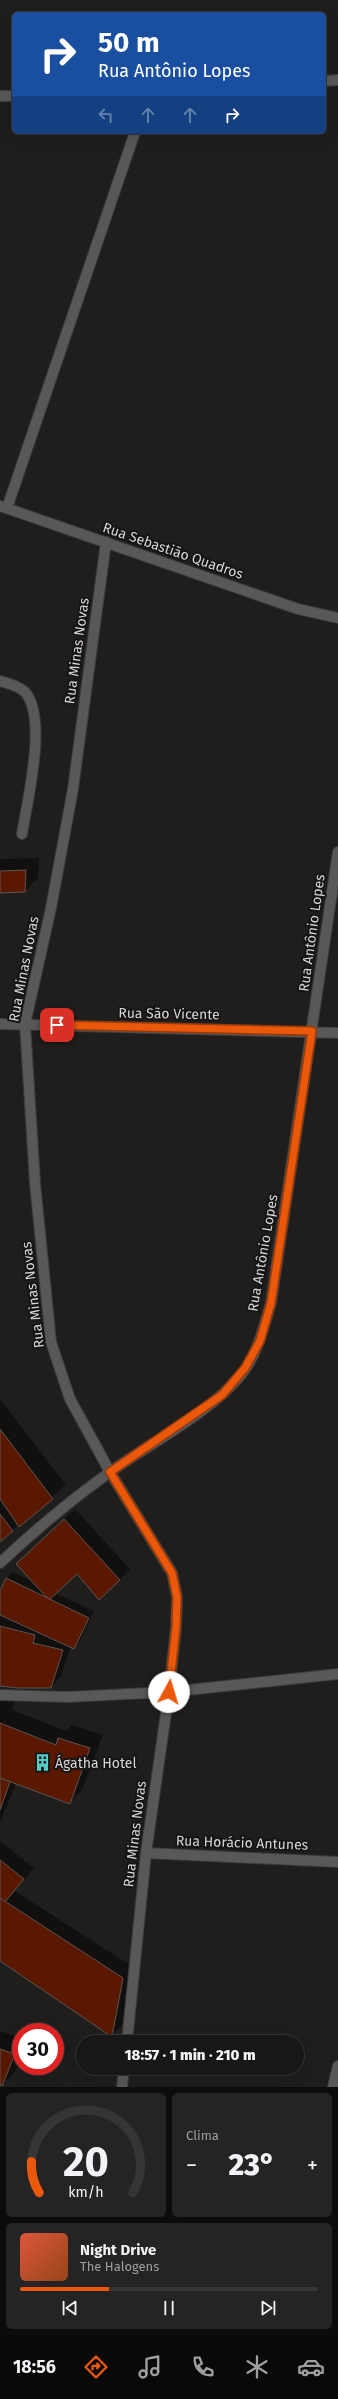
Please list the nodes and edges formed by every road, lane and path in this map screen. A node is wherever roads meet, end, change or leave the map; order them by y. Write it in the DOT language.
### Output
graph roads {
  1 [pos="338,80"];
  2 [pos="326,81"];
  3 [pos="0,96"];
  4 [pos="12,96"];
  5 [pos="134,134"];
  6 [pos="4,507"];
  7 [pos="106,542"];
  8 [pos="338,618"];
  9 [pos="0,680"];
  10 [pos="22,834"];
  11 [pos="338,852"];
  12 [pos="0,1024"];
  13 [pos="25,1024"];
  14 [pos="312,1031"];
  15 [pos="338,1032"];
  16 [pos="110,1472"];
  17 [pos="0,1563"];
  18 [pos="338,1674"];
  19 [pos="169,1692"];
  20 [pos="0,1695"];
  21 [pos="146,1853"];
  22 [pos="338,1862"];
  23 [pos="128,2035"];
  24 [pos="338,2066"];
  25 [pos="123,2075"];
  26 [pos="122,2087"];
  27 [pos="333,2087"];
  1 -- 2 [label="street"];
  3 -- 4 [label="street"];
  5 -- 6 [label="street"];
  6 -- 7 [label="street, Rua Sebastião Quadros"];
  7 -- 8 [label="street, Rua Sebastião Quadros"];
  7 -- 13 [label="street, Rua Minas Novas"];
  9 -- 10 [label="street"];
  11 -- 14 [label="street, Rua Antônio Lopes"];
  12 -- 13 [label="street, Rua São Vicente"];
  13 -- 14 [label="street, Rua São Vicente"];
  13 -- 16 [label="street, Rua Minas Novas"];
  14 -- 15 [label="street, Rua São Vicente"];
  14 -- 16 [label="street, Rua Antônio Lopes"];
  16 -- 17 [label="street, Rua Antônio Lopes"];
  16 -- 19 [label="street, Rua Minas Novas"];
  18 -- 19 [label="street"];
  19 -- 20 [label="street"];
  19 -- 21 [label="street, Rua Minas Novas"];
  21 -- 22 [label="street, Rua Horácio Antunes"];
  21 -- 23 [label="street, Rua Minas Novas"];
  24 -- 27 [label="street"];
  25 -- 26 [label="street"];
}
